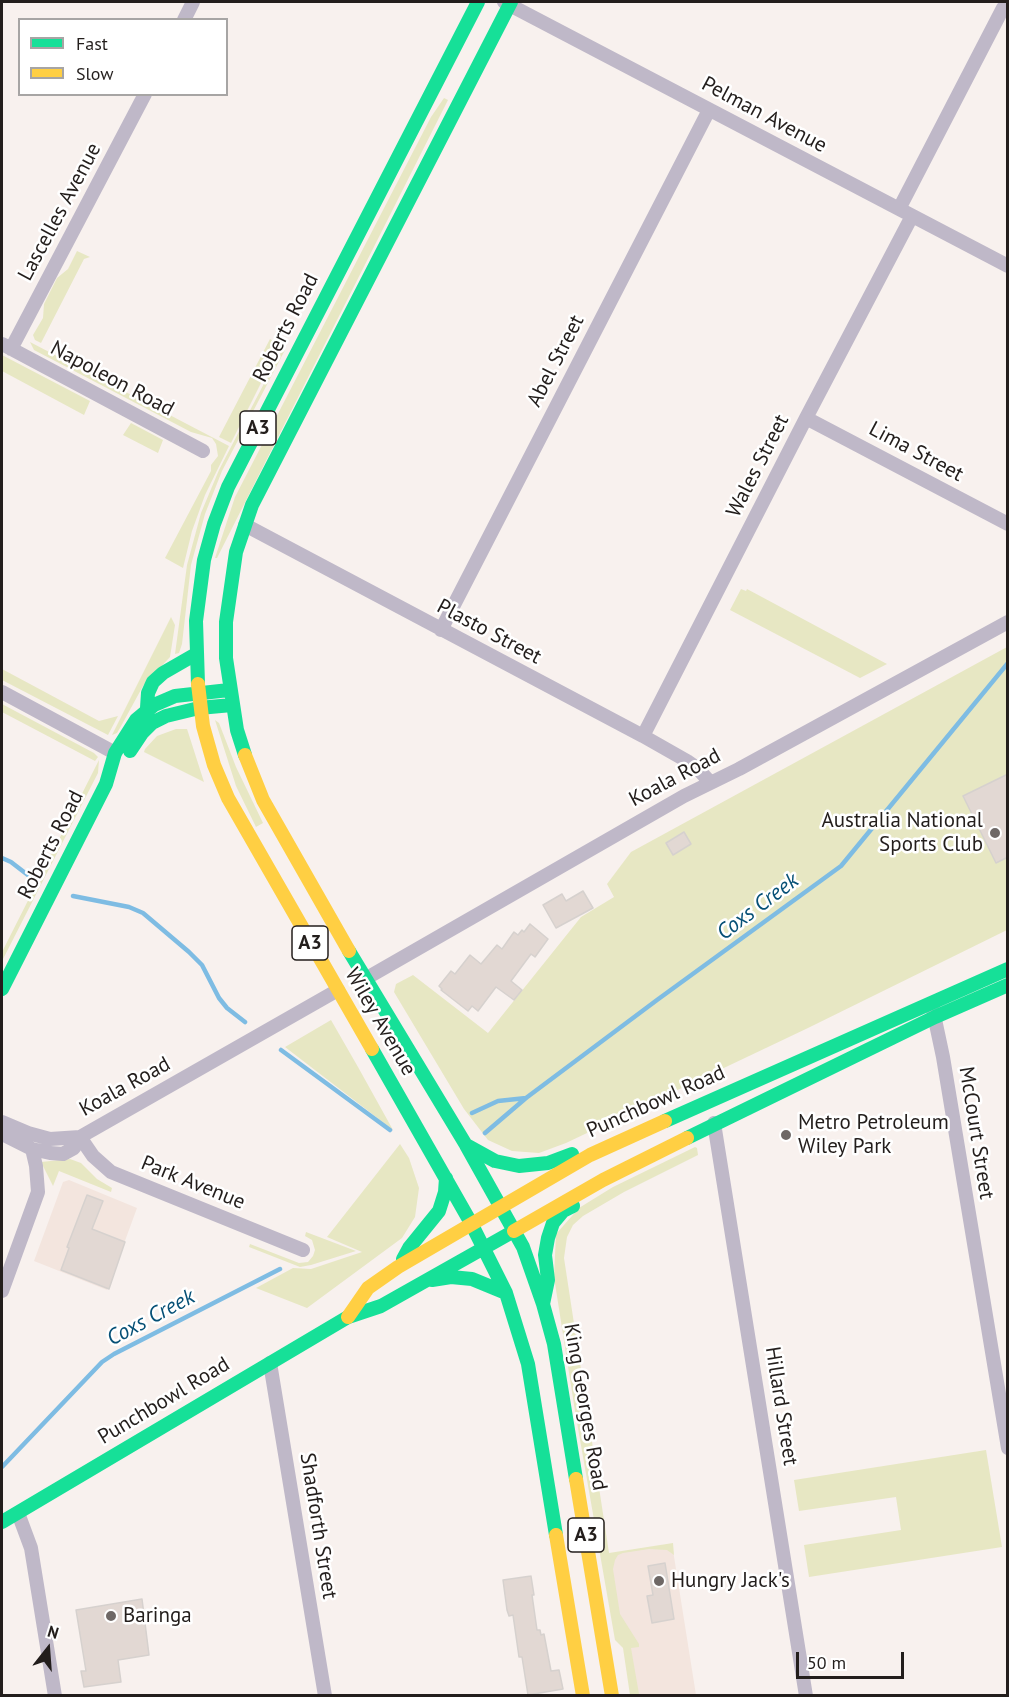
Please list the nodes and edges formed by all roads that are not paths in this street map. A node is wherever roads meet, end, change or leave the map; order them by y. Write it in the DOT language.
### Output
graph roads {
  1 [pos="193,2"];
  2 [pos="478,2"];
  3 [pos="507,3"];
  4 [pos="1000,7"];
  5 [pos="185,18"];
  6 [pos="144,96"];
  7 [pos="709,111"];
  8 [pos="906,212"];
  9 [pos="1008,266"];
  10 [pos="6,347"];
  11 [pos="806,418"];
  12 [pos="203,451"];
  13 [pos="1008,524"];
  14 [pos="244,525"];
  15 [pos="1008,622"];
  16 [pos="441,630"];
  17 [pos="196,654"];
  18 [pos="230,690"];
  19 [pos="2,692"];
  20 [pos="198,693"];
  21 [pos="232,705"];
  22 [pos="147,708"];
  23 [pos="200,708"];
  24 [pos="643,736"];
  25 [pos="115,753"];
  26 [pos="710,782"];
  27 [pos="106,784"];
  28 [pos="1008,969"];
  29 [pos="365,979"];
  30 [pos="1008,985"];
  31 [pos="2,989"];
  32 [pos="338,990"];
  33 [pos="931,1002"];
  34 [pos="935,1017"];
  35 [pos="2,1122"];
  36 [pos="714,1123"];
  37 [pos="2,1134"];
  38 [pos="80,1137"];
  39 [pos="466,1145"];
  40 [pos="32,1149"];
  41 [pos="590,1155"];
  42 [pos="446,1178"];
  43 [pos="603,1180"];
  44 [pos="499,1207"];
  45 [pos="471,1223"];
  46 [pos="513,1230"];
  47 [pos="483,1247"];
  48 [pos="303,1250"];
  49 [pos="398,1268"];
  50 [pos="423,1282"];
  51 [pos="2,1291"];
  52 [pos="506,1293"];
  53 [pos="543,1304"];
  54 [pos="348,1317"];
  55 [pos="270,1363"];
  56 [pos="1008,1448"];
  57 [pos="18,1513"];
  58 [pos="2,1522"];
  59 [pos="55,1695"];
  60 [pos="325,1695"];
  61 [pos="583,1695"];
  62 [pos="612,1695"];
  63 [pos="806,1695"];
  1 -- 5 [label="street"];
  2 -- 17 [label="main road, Roberts Road / A3"];
  3 -- 7 [label="street, Pelman Avenue"];
  3 -- 14 [label="main road, A3"];
  4 -- 8 [label="street, Wales Street"];
  6 -- 10 [label="street, Lascelles Avenue"];
  7 -- 8 [label="street, Pelman Avenue"];
  7 -- 16 [label="street, Abel Street"];
  8 -- 9 [label="street, Pelman Avenue"];
  8 -- 11 [label="street, Wales Street"];
  10 -- 12 [label="street, Napoleon Road"];
  11 -- 13 [label="street, Lima Street"];
  11 -- 24 [label="street, Wales Street"];
  14 -- 16 [label="street, Plasto Street"];
  14 -- 18 [label="main road, A3"];
  15 -- 26 [label="street, Koala Road"];
  16 -- 24 [label="street, Plasto Street"];
  17 -- 20 [label="main road, Roberts Road / A3"];
  17 -- 22 [label="main road"];
  18 -- 20 [label="main road, Roberts Road"];
  18 -- 21 [label="main road, A3"];
  19 -- 25 [label="street"];
  20 -- 22 [label="main road, Roberts Road"];
  20 -- 23 [label="main road, Roberts Road / A3"];
  21 -- 23 [label="main road, Roberts Road"];
  21 -- 29 [label="main road, Wiley Avenue / A3"];
  22 -- 25 [label="main road, Roberts Road"];
  23 -- 27 [label="main road, Roberts Road"];
  23 -- 32 [label="main road, Wiley Avenue / A3"];
  24 -- 26 [label="street, Plasto Street"];
  25 -- 27 [label="main road, Roberts Road"];
  26 -- 29 [label="street, Koala Road"];
  27 -- 31 [label="main road, Roberts Road"];
  28 -- 33 [label="main road, Punchbowl Road"];
  29 -- 39 [label="main road, Wiley Avenue / A3"];
  30 -- 34 [label="main road, Punchbowl Road"];
  32 -- 38 [label="street, Koala Road"];
  32 -- 42 [label="main road, Wiley Avenue / A3"];
  33 -- 34 [label="street, McCourt Street"];
  33 -- 41 [label="main road, Punchbowl Road"];
  34 -- 36 [label="main road, Punchbowl Road"];
  34 -- 56 [label="street, McCourt Street"];
  35 -- 38 [label="street"];
  36 -- 43 [label="main road, Punchbowl Road"];
  36 -- 63 [label="street, Hillard Street"];
  37 -- 40 [label="street"];
  38 -- 40 [label="street, Koala Road"];
  38 -- 48 [label="street, Park Avenue"];
  39 -- 41 [label="main road"];
  39 -- 44 [label="main road, Wiley Avenue / A3"];
  40 -- 51 [label="street"];
  41 -- 44 [label="main road, Punchbowl Road"];
  42 -- 45 [label="main road, Wiley Avenue / A3"];
  42 -- 49 [label="main road"];
  43 -- 46 [label="main road, Punchbowl Road"];
  43 -- 53 [label="main road"];
  44 -- 45 [label="main road, Punchbowl Road"];
  44 -- 46 [label="main road, King Georges Road / A3"];
  45 -- 47 [label="main road, A3"];
  45 -- 49 [label="main road, Punchbowl Road"];
  46 -- 47 [label="main road, Punchbowl Road"];
  46 -- 53 [label="main road, King Georges Road / A3"];
  47 -- 50 [label="main road, Punchbowl Road"];
  47 -- 52 [label="main road, A3"];
  49 -- 54 [label="main road, Punchbowl Road"];
  50 -- 52 [label="main road"];
  50 -- 54 [label="main road, Punchbowl Road"];
  52 -- 61 [label="main road, A3"];
  53 -- 62 [label="main road, King Georges Road / A3"];
  54 -- 55 [label="main road, Punchbowl Road"];
  55 -- 57 [label="main road, Punchbowl Road"];
  55 -- 60 [label="street, Shadforth Street"];
  57 -- 58 [label="main road, Punchbowl Road"];
  57 -- 59 [label="street"];
}
